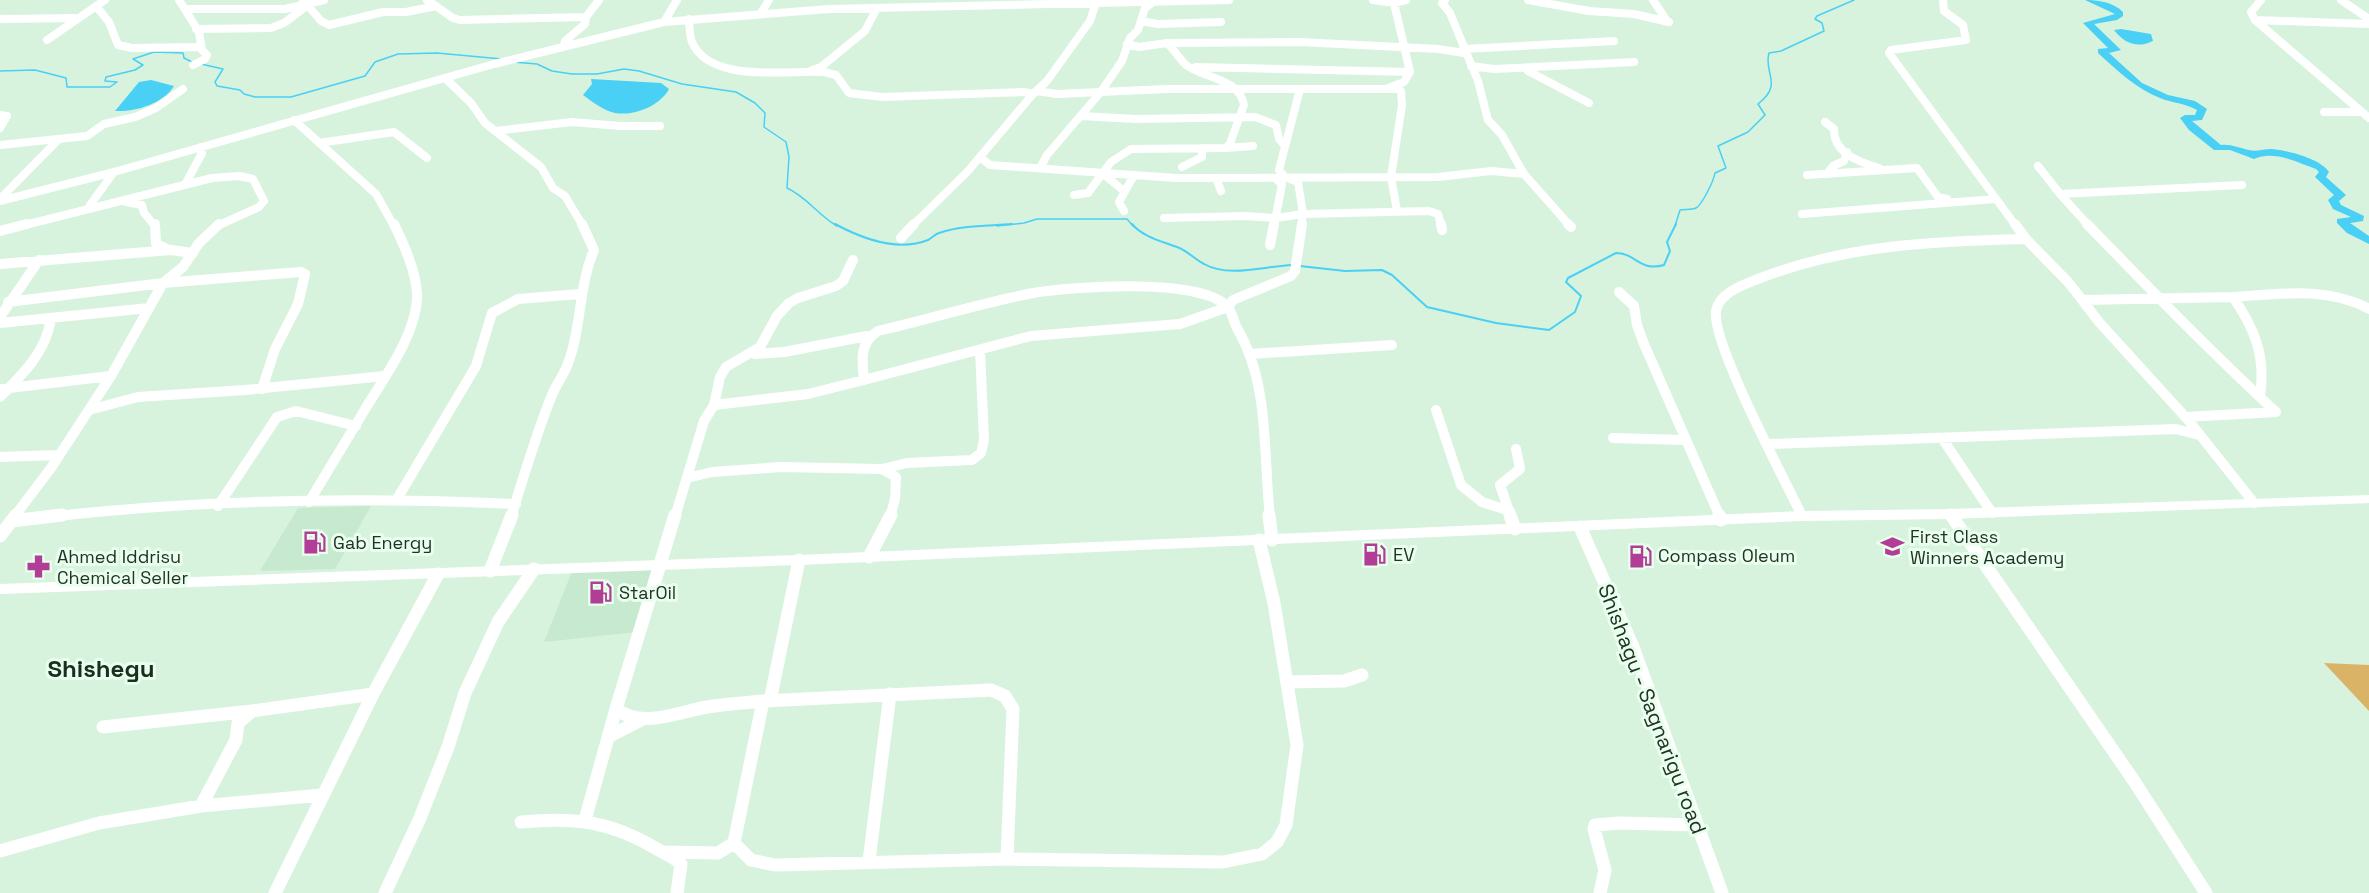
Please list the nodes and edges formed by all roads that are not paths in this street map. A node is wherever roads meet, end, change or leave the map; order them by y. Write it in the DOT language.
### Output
graph roads {
  1 [pos="105,0"];
  2 [pos="179,0"];
  3 [pos="324,0"];
  4 [pos="428,0"];
  5 [pos="677,0"];
  6 [pos="769,0"];
  7 [pos="1018,0"];
  8 [pos="1228,0"];
  9 [pos="1373,0"];
  10 [pos="1406,0"];
  11 [pos="1445,0"];
  12 [pos="1528,0"];
  13 [pos="1653,0"];
  14 [pos="1943,0"];
  15 [pos="2261,0"];
  16 [pos="2341,0"];
  17 [pos="595,1"];
  18 [pos="1197,1"];
  19 [pos="934,2"];
  20 [pos="1029,2"];
  21 [pos="1096,3"];
  22 [pos="1152,3"];
  23 [pos="1394,3"];
  24 [pos="305,4"];
  25 [pos="1010,5"];
  26 [pos="96,6"];
  27 [pos="436,6"];
  28 [pos="877,8"];
  29 [pos="189,9"];
  30 [pos="762,13"];
  31 [pos="586,17"];
  32 [pos="76,18"];
  33 [pos="0,19"];
  34 [pos="689,19"];
  35 [pos="2256,20"];
  36 [pos="1142,21"];
  37 [pos="664,22"];
  38 [pos="1221,22"];
  39 [pos="2369,22"];
  40 [pos="196,29"];
  41 [pos="47,39"];
  42 [pos="1614,41"];
  43 [pos="1127,44"];
  44 [pos="1167,44"];
  45 [pos="564,46"];
  46 [pos="201,47"];
  47 [pos="1406,48"];
  48 [pos="1464,51"];
  49 [pos="1634,62"];
  50 [pos="193,65"];
  51 [pos="1471,66"];
  52 [pos="1190,67"];
  53 [pos="1522,68"];
  54 [pos="822,69"];
  55 [pos="1410,72"];
  56 [pos="446,79"];
  57 [pos="1232,88"];
  58 [pos="1388,88"];
  59 [pos="183,89"];
  60 [pos="1300,89"];
  61 [pos="1034,92"];
  62 [pos="1100,93"];
  63 [pos="1589,103"];
  64 [pos="2324,112"];
  65 [pos="0,115"];
  66 [pos="2366,115"];
  67 [pos="1081,116"];
  68 [pos="1238,117"];
  69 [pos="294,120"];
  70 [pos="1825,122"];
  71 [pos="660,126"];
  72 [pos="0,129"];
  73 [pos="496,131"];
  74 [pos="58,140"];
  75 [pos="319,143"];
  76 [pos="0,145"];
  77 [pos="1253,146"];
  78 [pos="1285,146"];
  79 [pos="201,147"];
  80 [pos="1202,148"];
  81 [pos="1224,148"];
  82 [pos="1847,152"];
  83 [pos="427,158"];
  84 [pos="981,158"];
  85 [pos="2038,166"];
  86 [pos="1182,167"];
  87 [pos="1040,168"];
  88 [pos="1886,168"];
  89 [pos="114,172"];
  90 [pos="1100,173"];
  91 [pos="1524,174"];
  92 [pos="1827,174"];
  93 [pos="1134,175"];
  94 [pos="1807,175"];
  95 [pos="1391,177"];
  96 [pos="1216,178"];
  97 [pos="1283,178"];
  98 [pos="186,183"];
  99 [pos="2242,185"];
  100 [pos="1124,191"];
  101 [pos="1221,191"];
  102 [pos="2060,194"];
  103 [pos="1074,195"];
  104 [pos="98,199"];
  105 [pos="1996,199"];
  106 [pos="0,200"];
  107 [pos="1936,200"];
  108 [pos="108,202"];
  109 [pos="84,209"];
  110 [pos="1124,211"];
  111 [pos="1397,211"];
  112 [pos="1303,214"];
  113 [pos="1802,214"];
  114 [pos="1164,218"];
  115 [pos="1276,218"];
  116 [pos="1571,227"];
  117 [pos="1442,230"];
  118 [pos="0,231"];
  119 [pos="901,238"];
  120 [pos="2026,239"];
  121 [pos="1270,246"];
  122 [pos="171,250"];
  123 [pos="193,252"];
  124 [pos="39,260"];
  125 [pos="853,260"];
  126 [pos="0,264"];
  127 [pos="163,283"];
  128 [pos="1618,292"];
  129 [pos="580,294"];
  130 [pos="2233,297"];
  131 [pos="2161,298"];
  132 [pos="2082,300"];
  133 [pos="8,302"];
  134 [pos="1227,307"];
  135 [pos="149,308"];
  136 [pos="2369,309"];
  137 [pos="0,317"];
  138 [pos="51,319"];
  139 [pos="0,323"];
  140 [pos="867,336"];
  141 [pos="1392,345"];
  142 [pos="980,350"];
  143 [pos="755,354"];
  144 [pos="1250,354"];
  145 [pos="111,376"];
  146 [pos="386,376"];
  147 [pos="864,381"];
  148 [pos="4,389"];
  149 [pos="262,389"];
  150 [pos="2260,396"];
  151 [pos="0,397"];
  152 [pos="714,405"];
  153 [pos="1436,410"];
  154 [pos="86,412"];
  155 [pos="2187,419"];
  156 [pos="356,426"];
  157 [pos="2176,429"];
  158 [pos="2199,435"];
  159 [pos="1614,438"];
  160 [pos="1942,438"];
  161 [pos="1685,440"];
  162 [pos="1769,444"];
  163 [pos="1516,449"];
  164 [pos="58,455"];
  165 [pos="0,457"];
  166 [pos="882,469"];
  167 [pos="687,478"];
  168 [pos="2369,498"];
  169 [pos="397,499"];
  170 [pos="309,501"];
  171 [pos="2254,503"];
  172 [pos="516,504"];
  173 [pos="218,506"];
  174 [pos="1510,512"];
  175 [pos="1992,513"];
  176 [pos="1950,514"];
  177 [pos="1802,516"];
  178 [pos="1721,520"];
  179 [pos="11,521"];
  180 [pos="1580,527"];
  181 [pos="1515,529"];
  182 [pos="0,536"];
  183 [pos="1266,540"];
  184 [pos="868,556"];
  185 [pos="800,560"];
  186 [pos="659,564"];
  187 [pos="534,569"];
  188 [pos="490,571"];
  189 [pos="438,574"];
  190 [pos="0,590"];
  191 [pos="1362,675"];
  192 [pos="1287,682"];
  193 [pos="373,694"];
  194 [pos="890,694"];
  195 [pos="766,701"];
  196 [pos="616,709"];
  197 [pos="252,711"];
  198 [pos="641,720"];
  199 [pos="103,727"];
  200 [pos="608,737"];
  201 [pos="322,795"];
  202 [pos="201,806"];
  203 [pos="585,820"];
  204 [pos="521,822"];
  205 [pos="1697,825"];
  206 [pos="734,843"];
  207 [pos="0,851"];
  208 [pos="661,852"];
  209 [pos="1007,859"];
  210 [pos="869,861"];
  211 [pos="275,893"];
  212 [pos="385,893"];
  213 [pos="676,893"];
  214 [pos="1600,893"];
  215 [pos="1722,893"];
  216 [pos="2206,893"];
  1 -- 26 [label="street"];
  2 -- 29 [label="street"];
  3 -- 24 [label="street"];
  4 -- 27 [label="street"];
  5 -- 37 [label="street"];
  6 -- 30 [label="street"];
  7 -- 25 [label="street"];
  8 -- 18 [label="street"];
  9 -- 23 [label="street"];
  10 -- 23 [label="street"];
  11 -- 48 [label="street"];
  12 -- 13 [label="street"];
  14 -- 105 [label="street"];
  15 -- 35 [label="street"];
  16 -- 39 [label="street"];
  17 -- 31 [label="street"];
  18 -- 22 [label="street"];
  19 -- 25 [label="street"];
  19 -- 28 [label="street"];
  20 -- 21 [label="street"];
  20 -- 25 [label="street"];
  21 -- 22 [label="street"];
  21 -- 61 [label="street"];
  22 -- 36 [label="street"];
  23 -- 47 [label="street"];
  24 -- 27 [label="street"];
  24 -- 29 [label="street"];
  24 -- 40 [label="street"];
  26 -- 32 [label="street"];
  26 -- 46 [label="street"];
  27 -- 31 [label="street"];
  28 -- 30 [label="street"];
  28 -- 54 [label="street"];
  29 -- 40 [label="street"];
  30 -- 34 [label="street"];
  31 -- 45 [label="street"];
  32 -- 33 [label="street"];
  32 -- 41 [label="street"];
  34 -- 37 [label="street"];
  34 -- 54 [label="street"];
  35 -- 39 [label="street"];
  35 -- 66 [label="street"];
  36 -- 38 [label="street"];
  36 -- 43 [label="street"];
  37 -- 45 [label="street"];
  40 -- 46 [label="street"];
  42 -- 48 [label="street"];
  43 -- 44 [label="street"];
  43 -- 62 [label="street"];
  44 -- 47 [label="street"];
  44 -- 52 [label="street"];
  45 -- 56 [label="street"];
  46 -- 50 [label="street"];
  47 -- 48 [label="street"];
  47 -- 55 [label="street"];
  48 -- 51 [label="street"];
  49 -- 53 [label="street"];
  51 -- 53 [label="street"];
  51 -- 91 [label="street"];
  52 -- 55 [label="street"];
  52 -- 57 [label="street"];
  53 -- 63 [label="street"];
  54 -- 61 [label="street"];
  55 -- 58 [label="street"];
  56 -- 69 [label="street"];
  56 -- 73 [label="street"];
  57 -- 60 [label="street"];
  57 -- 62 [label="street"];
  57 -- 68 [label="street"];
  58 -- 60 [label="street"];
  58 -- 95 [label="street"];
  59 -- 74 [label="street"];
  60 -- 78 [label="street"];
  61 -- 62 [label="street"];
  61 -- 84 [label="street"];
  62 -- 67 [label="street"];
  64 -- 66 [label="street"];
  65 -- 72 [label="street"];
  67 -- 68 [label="street"];
  67 -- 87 [label="street"];
  68 -- 78 [label="street"];
  68 -- 81 [label="street"];
  69 -- 75 [label="street"];
  69 -- 79 [label="street"];
  70 -- 82 [label="street"];
  71 -- 73 [label="street"];
  73 -- 129 [label="street"];
  74 -- 76 [label="street"];
  74 -- 106 [label="street"];
  75 -- 83 [label="street"];
  75 -- 146 [label="street"];
  77 -- 81 [label="street"];
  78 -- 97 [label="street"];
  79 -- 89 [label="street"];
  79 -- 98 [label="street"];
  80 -- 81 [label="street"];
  80 -- 86 [label="street"];
  80 -- 90 [label="street"];
  82 -- 88 [label="street"];
  82 -- 92 [label="street"];
  84 -- 87 [label="street"];
  84 -- 119 [label="street"];
  85 -- 102 [label="street"];
  87 -- 90 [label="street"];
  88 -- 92 [label="street"];
  88 -- 107 [label="street"];
  89 -- 104 [label="street"];
  89 -- 106 [label="street"];
  90 -- 93 [label="street"];
  90 -- 100 [label="street"];
  90 -- 103 [label="street"];
  91 -- 95 [label="street"];
  91 -- 116 [label="street"];
  92 -- 94 [label="street"];
  93 -- 96 [label="street"];
  93 -- 100 [label="street"];
  95 -- 97 [label="street"];
  95 -- 111 [label="street"];
  96 -- 97 [label="street"];
  96 -- 101 [label="street"];
  97 -- 112 [label="street"];
  97 -- 115 [label="street"];
  98 -- 108 [label="street"];
  98 -- 123 [label="street"];
  99 -- 102 [label="street"];
  100 -- 110 [label="street"];
  102 -- 131 [label="street"];
  104 -- 108 [label="street"];
  104 -- 109 [label="street"];
  105 -- 107 [label="street"];
  105 -- 120 [label="street"];
  107 -- 113 [label="street"];
  108 -- 109 [label="street"];
  108 -- 122 [label="street"];
  109 -- 118 [label="street"];
  111 -- 112 [label="street"];
  111 -- 117 [label="street"];
  112 -- 115 [label="street"];
  112 -- 134 [label="street"];
  114 -- 115 [label="street"];
  115 -- 121 [label="street"];
  120 -- 132 [label="street"];
  120 -- 162 [label="street"];
  122 -- 123 [label="street"];
  122 -- 124 [label="street"];
  123 -- 127 [label="street"];
  124 -- 126 [label="street"];
  124 -- 133 [label="street"];
  125 -- 143 [label="street"];
  127 -- 133 [label="street"];
  127 -- 135 [label="street"];
  127 -- 149 [label="street"];
  128 -- 161 [label="street"];
  129 -- 169 [label="street"];
  129 -- 172 [label="street"];
  130 -- 131 [label="street"];
  130 -- 136 [label="street"];
  130 -- 150 [label="street"];
  131 -- 132 [label="street"];
  131 -- 150 [label="street"];
  132 -- 155 [label="street"];
  133 -- 137 [label="street"];
  134 -- 140 [label="street"];
  134 -- 142 [label="street"];
  134 -- 144 [label="street"];
  135 -- 138 [label="street"];
  135 -- 145 [label="street"];
  138 -- 139 [label="street"];
  138 -- 148 [label="street"];
  140 -- 143 [label="street"];
  140 -- 147 [label="street"];
  141 -- 144 [label="street"];
  142 -- 147 [label="street"];
  142 -- 166 [label="street"];
  143 -- 152 [label="street"];
  144 -- 183 [label="street"];
  145 -- 148 [label="street"];
  145 -- 154 [label="street"];
  146 -- 149 [label="street"];
  146 -- 156 [label="street"];
  147 -- 152 [label="street"];
  148 -- 151 [label="street"];
  149 -- 154 [label="street"];
  150 -- 155 [label="street"];
  152 -- 167 [label="street"];
  153 -- 174 [label="street"];
  154 -- 164 [label="street"];
  155 -- 157 [label="street"];
  155 -- 158 [label="street"];
  156 -- 170 [label="street"];
  156 -- 173 [label="street"];
  157 -- 158 [label="street"];
  157 -- 160 [label="street"];
  158 -- 171 [label="street"];
  159 -- 161 [label="street"];
  160 -- 162 [label="street"];
  160 -- 175 [label="street"];
  161 -- 178 [label="street"];
  162 -- 177 [label="street"];
  163 -- 174 [label="street"];
  164 -- 165 [label="street"];
  164 -- 179 [label="street"];
  166 -- 167 [label="street"];
  166 -- 184 [label="street"];
  167 -- 186 [label="street"];
  168 -- 171 [label="main road"];
  169 -- 170 [label="street"];
  169 -- 172 [label="street"];
  170 -- 173 [label="street"];
  171 -- 175 [label="main road"];
  172 -- 188 [label="street"];
  173 -- 179 [label="street"];
  174 -- 181 [label="street"];
  175 -- 176 [label="main road"];
  176 -- 177 [label="main road"];
  176 -- 216 [label="street"];
  177 -- 178 [label="main road"];
  178 -- 180 [label="main road"];
  179 -- 182 [label="street"];
  180 -- 181 [label="main road"];
  180 -- 205 [label="street, Shishagu - Sagnarigu road"];
  181 -- 183 [label="main road"];
  183 -- 184 [label="main road"];
  183 -- 192 [label="street"];
  184 -- 185 [label="main road"];
  185 -- 186 [label="main road"];
  185 -- 195 [label="street"];
  186 -- 187 [label="main road"];
  186 -- 196 [label="street"];
  187 -- 188 [label="main road"];
  187 -- 212 [label="street"];
  188 -- 189 [label="main road"];
  189 -- 190 [label="main road"];
  189 -- 193 [label="street"];
  191 -- 192 [label="street"];
  192 -- 209 [label="street"];
  193 -- 197 [label="street"];
  193 -- 201 [label="street"];
  194 -- 195 [label="street"];
  194 -- 209 [label="street"];
  194 -- 210 [label="street"];
  195 -- 198 [label="street"];
  195 -- 206 [label="street"];
  196 -- 198 [label="street"];
  196 -- 200 [label="street"];
  197 -- 199 [label="street"];
  197 -- 202 [label="street"];
  198 -- 200 [label="street"];
  200 -- 203 [label="street"];
  201 -- 202 [label="street"];
  201 -- 211 [label="street"];
  202 -- 207 [label="street"];
  203 -- 204 [label="street"];
  203 -- 208 [label="street"];
  205 -- 214 [label="street"];
  205 -- 215 [label="street, Shishagu - Sagnarigu road"];
  206 -- 208 [label="street"];
  206 -- 210 [label="street"];
  208 -- 213 [label="street"];
  209 -- 210 [label="street"];
}
